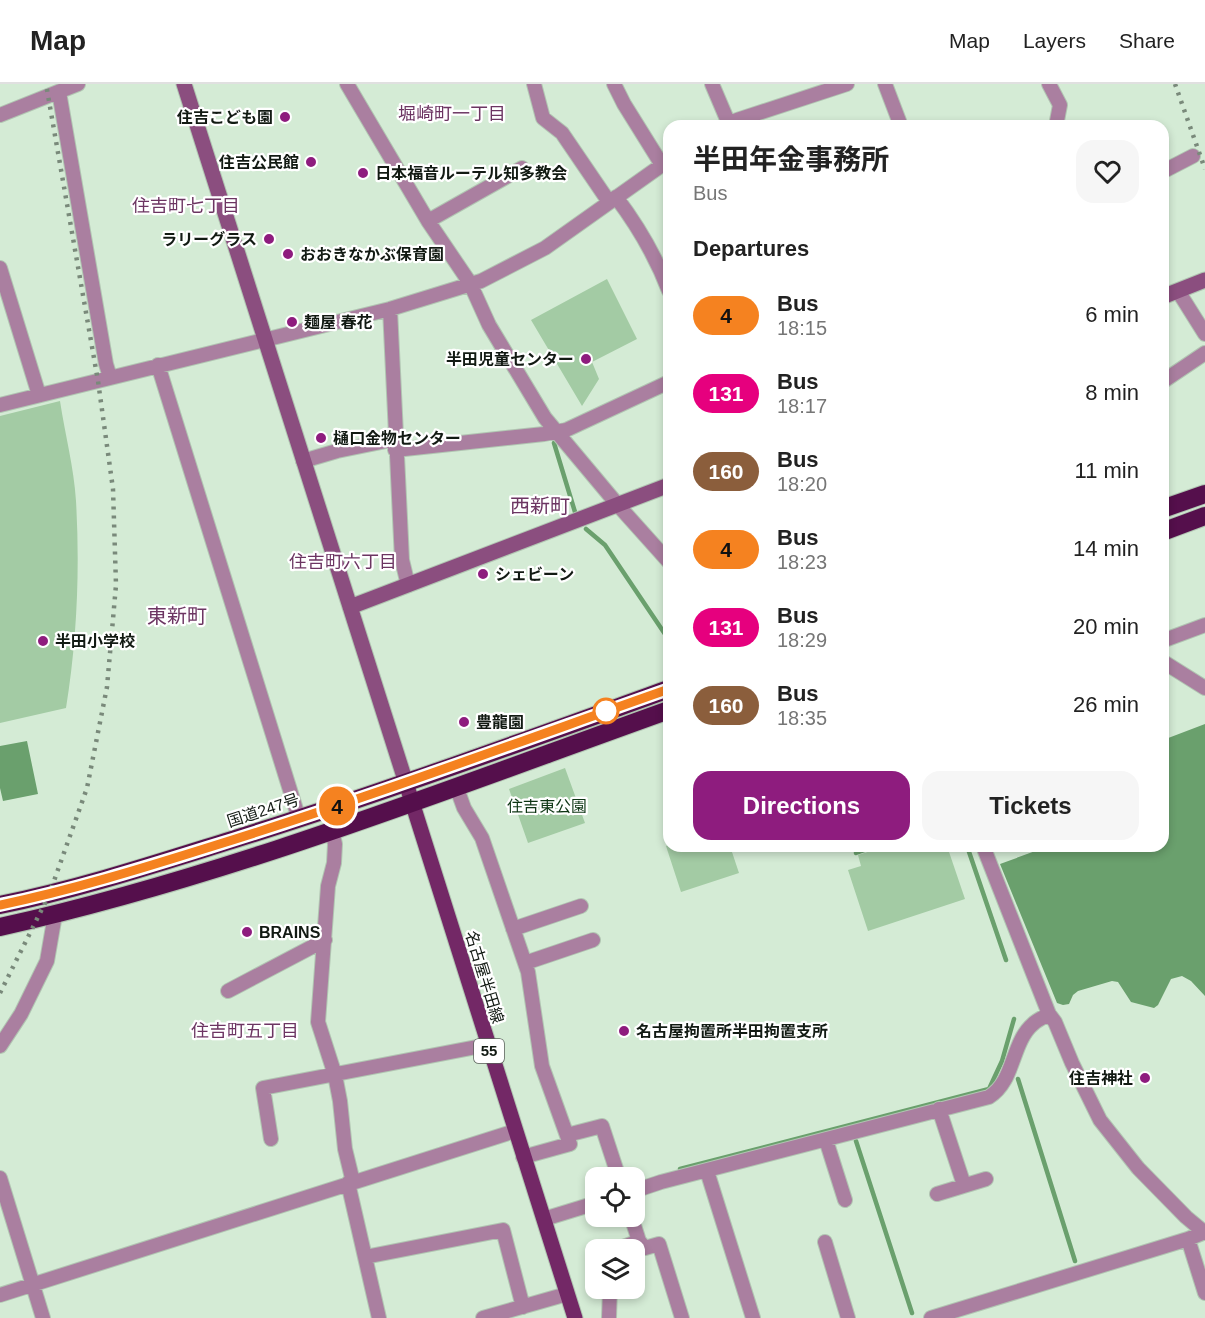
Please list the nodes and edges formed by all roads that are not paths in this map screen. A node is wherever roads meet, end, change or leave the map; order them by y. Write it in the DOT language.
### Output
graph roads {
  1 [pos="78,84"];
  2 [pos="184,84"];
  3 [pos="347,84"];
  4 [pos="534,84"];
  5 [pos="614,84"];
  6 [pos="712,84"];
  7 [pos="847,84"];
  8 [pos="885,84"];
  9 [pos="1049,84"];
  10 [pos="59,92"];
  11 [pos="0,115"];
  12 [pos="725,120"];
  13 [pos="742,120"];
  14 [pos="899,120"];
  15 [pos="1057,120"];
  16 [pos="1193,156"];
  17 [pos="663,159"];
  18 [pos="663,163"];
  19 [pos="522,168"];
  20 [pos="1169,168"];
  21 [pos="612,199"];
  22 [pos="428,220"];
  23 [pos="0,268"];
  24 [pos="663,278"];
  25 [pos="1205,280"];
  26 [pos="470,283"];
  27 [pos="1178,291"];
  28 [pos="1169,294"];
  29 [pos="390,309"];
  30 [pos="1205,334"];
  31 [pos="265,339"];
  32 [pos="1205,353"];
  33 [pos="158,365"];
  34 [pos="111,376"];
  35 [pos="1169,377"];
  36 [pos="663,385"];
  37 [pos="39,395"];
  38 [pos="0,405"];
  39 [pos="556,431"];
  40 [pos="396,445"];
  41 [pos="303,461"];
  42 [pos="663,487"];
  43 [pos="1205,494"];
  44 [pos="617,504"];
  45 [pos="1169,507"];
  46 [pos="1205,516"];
  47 [pos="1169,529"];
  48 [pos="663,555"];
  49 [pos="408,585"];
  50 [pos="350,607"];
  51 [pos="1205,625"];
  52 [pos="1169,638"];
  53 [pos="1169,665"];
  54 [pos="1205,688"];
  55 [pos="663,691"];
  56 [pos="663,712"];
  57 [pos="405,783"];
  58 [pos="456,786"];
  59 [pos="412,803"];
  60 [pos="299,819"];
  61 [pos="332,831"];
  62 [pos="985,852"];
  63 [pos="0,905"];
  64 [pos="581,906"];
  65 [pos="55,915"];
  66 [pos="0,927"];
  67 [pos="513,929"];
  68 [pos="325,940"];
  69 [pos="592,940"];
  70 [pos="525,963"];
  71 [pos="228,991"];
  72 [pos="1049,1014"];
  73 [pos="487,1045"];
  74 [pos="0,1046"];
  75 [pos="335,1075"];
  76 [pos="939,1109"];
  77 [pos="514,1131"];
  78 [pos="567,1136"];
  79 [pos="271,1139"];
  80 [pos="826,1140"];
  81 [pos="523,1157"];
  82 [pos="615,1167"];
  83 [pos="707,1171"];
  84 [pos="0,1178"];
  85 [pos="986,1179"];
  86 [pos="350,1183"];
  87 [pos="964,1185"];
  88 [pos="645,1187"];
  89 [pos="937,1194"];
  90 [pos="845,1200"];
  91 [pos="585,1207"];
  92 [pos="544,1220"];
  93 [pos="1205,1232"];
  94 [pos="1188,1239"];
  95 [pos="825,1242"];
  96 [pos="645,1248"];
  97 [pos="365,1257"];
  98 [pos="33,1285"];
  99 [pos="1205,1293"];
  100 [pos="567,1294"];
  101 [pos="0,1295"];
  102 [pos="610,1299"];
  103 [pos="523,1307"];
  104 [pos="43,1318"];
  105 [pos="379,1318"];
  106 [pos="483,1318"];
  107 [pos="575,1318"];
  108 [pos="609,1318"];
  109 [pos="682,1318"];
  110 [pos="753,1318"];
  111 [pos="848,1318"];
  112 [pos="931,1318"];
  1 -- 10 [label="street"];
  2 -- 31 [label="main road"];
  3 -- 22 [label="street"];
  4 -- 21 [label="street"];
  5 -- 17 [label="street"];
  6 -- 12 [label="street"];
  7 -- 13 [label="street"];
  8 -- 14 [label="street"];
  9 -- 15 [label="street"];
  10 -- 11 [label="street"];
  10 -- 34 [label="street"];
  16 -- 20 [label="street"];
  18 -- 21 [label="street"];
  19 -- 22 [label="street"];
  21 -- 24 [label="street"];
  21 -- 26 [label="street"];
  22 -- 26 [label="street"];
  23 -- 37 [label="street"];
  25 -- 27 [label="main road"];
  26 -- 29 [label="street"];
  26 -- 39 [label="street"];
  27 -- 28 [label="main road"];
  27 -- 30 [label="street"];
  29 -- 31 [label="street"];
  29 -- 40 [label="street"];
  31 -- 33 [label="street"];
  31 -- 41 [label="main road"];
  32 -- 35 [label="street"];
  33 -- 34 [label="street"];
  33 -- 60 [label="street"];
  34 -- 37 [label="street"];
  36 -- 39 [label="street"];
  37 -- 38 [label="street"];
  39 -- 40 [label="street"];
  39 -- 44 [label="street"];
  40 -- 41 [label="street"];
  40 -- 49 [label="street"];
  41 -- 50 [label="main road"];
  42 -- 44 [label="main road"];
  43 -- 45 [label="highway"];
  44 -- 48 [label="street"];
  44 -- 49 [label="main road"];
  46 -- 47 [label="highway"];
  49 -- 50 [label="main road"];
  50 -- 57 [label="main road"];
  51 -- 52 [label="street"];
  53 -- 54 [label="street"];
  55 -- 57 [label="highway, 国道247号"];
  56 -- 58 [label="highway"];
  57 -- 59 [label="main road, 名古屋半田線 / 55"];
  57 -- 60 [label="highway, 国道247号"];
  58 -- 59 [label="highway"];
  58 -- 67 [label="street"];
  59 -- 61 [label="highway"];
  59 -- 73 [label="main road, 名古屋半田線 / 55"];
  60 -- 63 [label="highway, 国道247号"];
  61 -- 65 [label="highway"];
  61 -- 68 [label="street"];
  62 -- 72 [label="street"];
  64 -- 67 [label="street"];
  65 -- 66 [label="highway"];
  65 -- 74 [label="street"];
  67 -- 70 [label="street"];
  68 -- 71 [label="street"];
  68 -- 75 [label="street"];
  69 -- 70 [label="street"];
  70 -- 78 [label="street"];
  72 -- 76 [label="street"];
  72 -- 93 [label="street"];
  73 -- 75 [label="street"];
  73 -- 77 [label="main road, 名古屋半田線 / 55"];
  75 -- 79 [label="street"];
  75 -- 86 [label="street"];
  76 -- 80 [label="street"];
  76 -- 87 [label="street"];
  77 -- 81 [label="main road, 名古屋半田線 / 55"];
  77 -- 86 [label="street"];
  78 -- 81 [label="street"];
  78 -- 82 [label="street"];
  80 -- 83 [label="street"];
  80 -- 90 [label="street"];
  81 -- 92 [label="main road, 名古屋半田線 / 55"];
  83 -- 88 [label="street"];
  83 -- 110 [label="street"];
  84 -- 98 [label="street"];
  85 -- 87 [label="street"];
  86 -- 97 [label="street"];
  86 -- 98 [label="street"];
  87 -- 89 [label="street"];
  91 -- 92 [label="street"];
  92 -- 100 [label="main road, 名古屋半田線 / 55"];
  93 -- 94 [label="street"];
  94 -- 99 [label="street"];
  94 -- 112 [label="street"];
  95 -- 111 [label="street"];
  96 -- 109 [label="street"];
  97 -- 103 [label="street"];
  97 -- 105 [label="street"];
  98 -- 101 [label="street"];
  98 -- 104 [label="street"];
  100 -- 103 [label="street"];
  100 -- 107 [label="main road, 名古屋半田線 / 55"];
  102 -- 108 [label="street"];
  103 -- 106 [label="street"];
}
